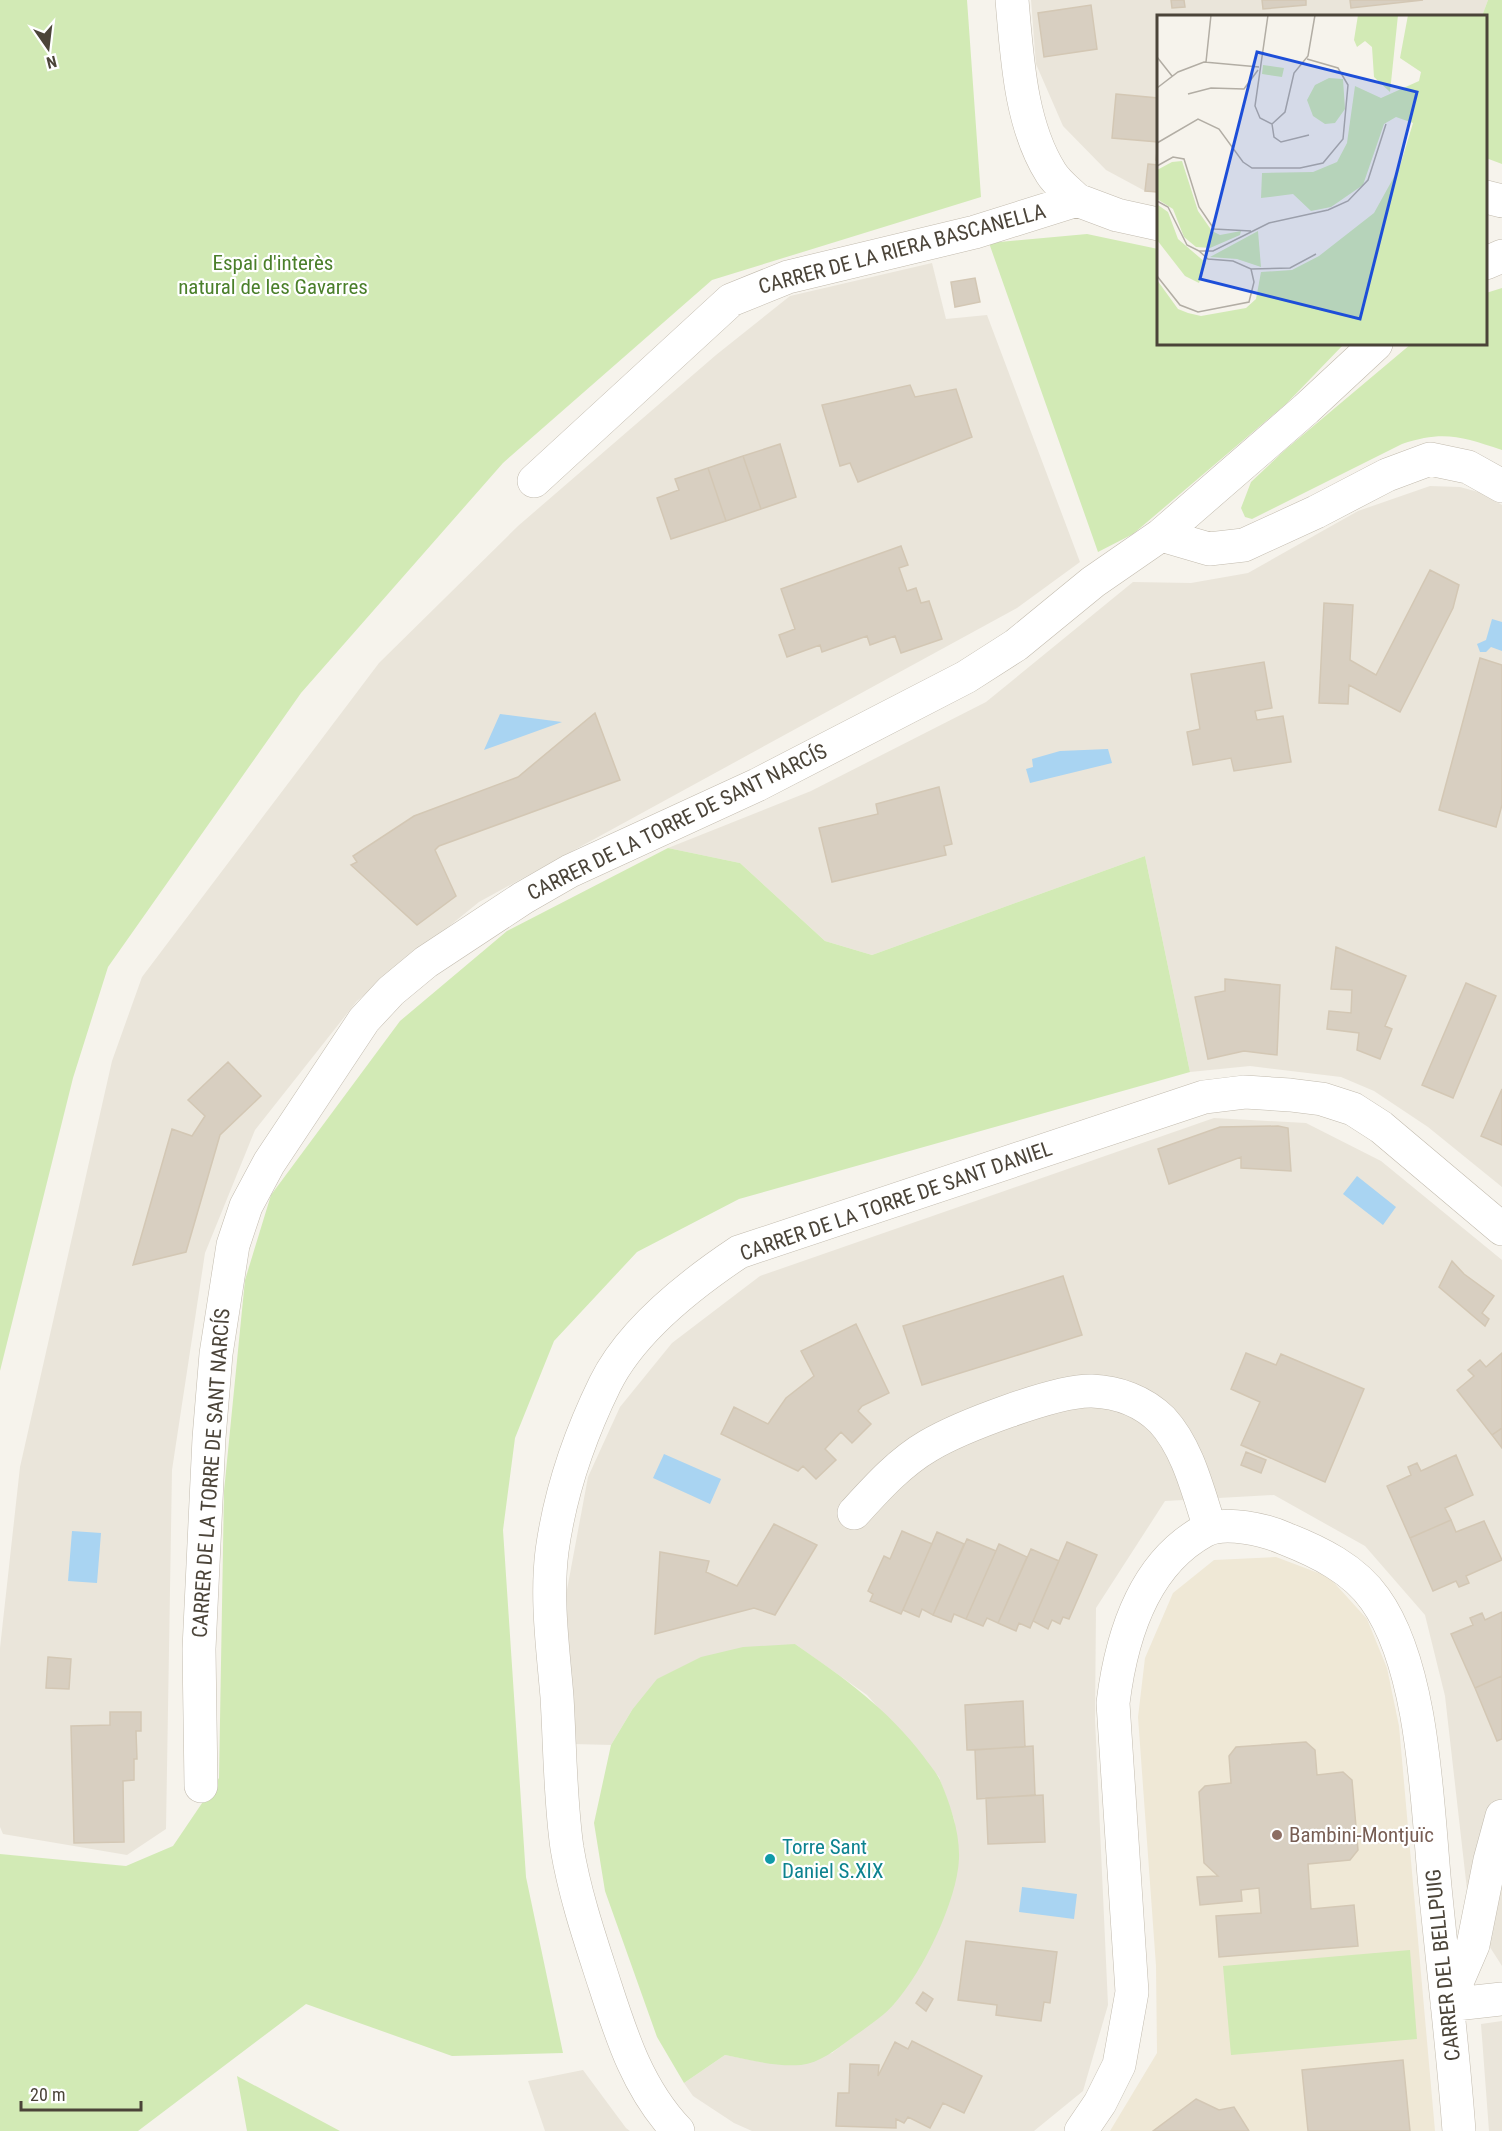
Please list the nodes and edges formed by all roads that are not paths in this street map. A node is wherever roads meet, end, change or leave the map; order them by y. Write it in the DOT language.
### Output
graph roads {
  1 [pos="1012,0"];
  2 [pos="1487,197"];
  3 [pos="1077,200"];
  4 [pos="1502,201"];
  5 [pos="1157,224"];
  6 [pos="1502,256"];
  7 [pos="1487,262"];
  8 [pos="1375,345"];
  9 [pos="534,481"];
  10 [pos="1502,486"];
  11 [pos="1161,535"];
  12 [pos="1502,1229"];
  13 [pos="854,1513"];
  14 [pos="1210,1528"];
  15 [pos="201,1786"];
  16 [pos="1502,1816"];
  17 [pos="1502,2000"];
  18 [pos="1448,2005"];
  19 [pos="678,2131"];
  20 [pos="1081,2131"];
  21 [pos="1460,2131"];
  1 -- 3 [label="street"];
  2 -- 4 [label="street"];
  3 -- 5 [label="street"];
  3 -- 9 [label="street, CARRER DE LA RIERA BASCANELLA"];
  6 -- 7 [label="street"];
  8 -- 11 [label="street, CARRER DE LA TORRE DE SANT NARCÍS"];
  10 -- 11 [label="street"];
  11 -- 15 [label="street, CARRER DE LA TORRE DE SANT NARCÍS"];
  12 -- 19 [label="street, CARRER DE LA TORRE DE SANT DANIEL"];
  13 -- 14 [label="street"];
  14 -- 18 [label="street, CARRER DEL BELLPUIG"];
  14 -- 20 [label="street, CARRER DEL BELLPUIG"];
  16 -- 18 [label="street"];
  17 -- 18 [label="street"];
  18 -- 21 [label="street, CARRER DEL BELLPUIG"];
}
